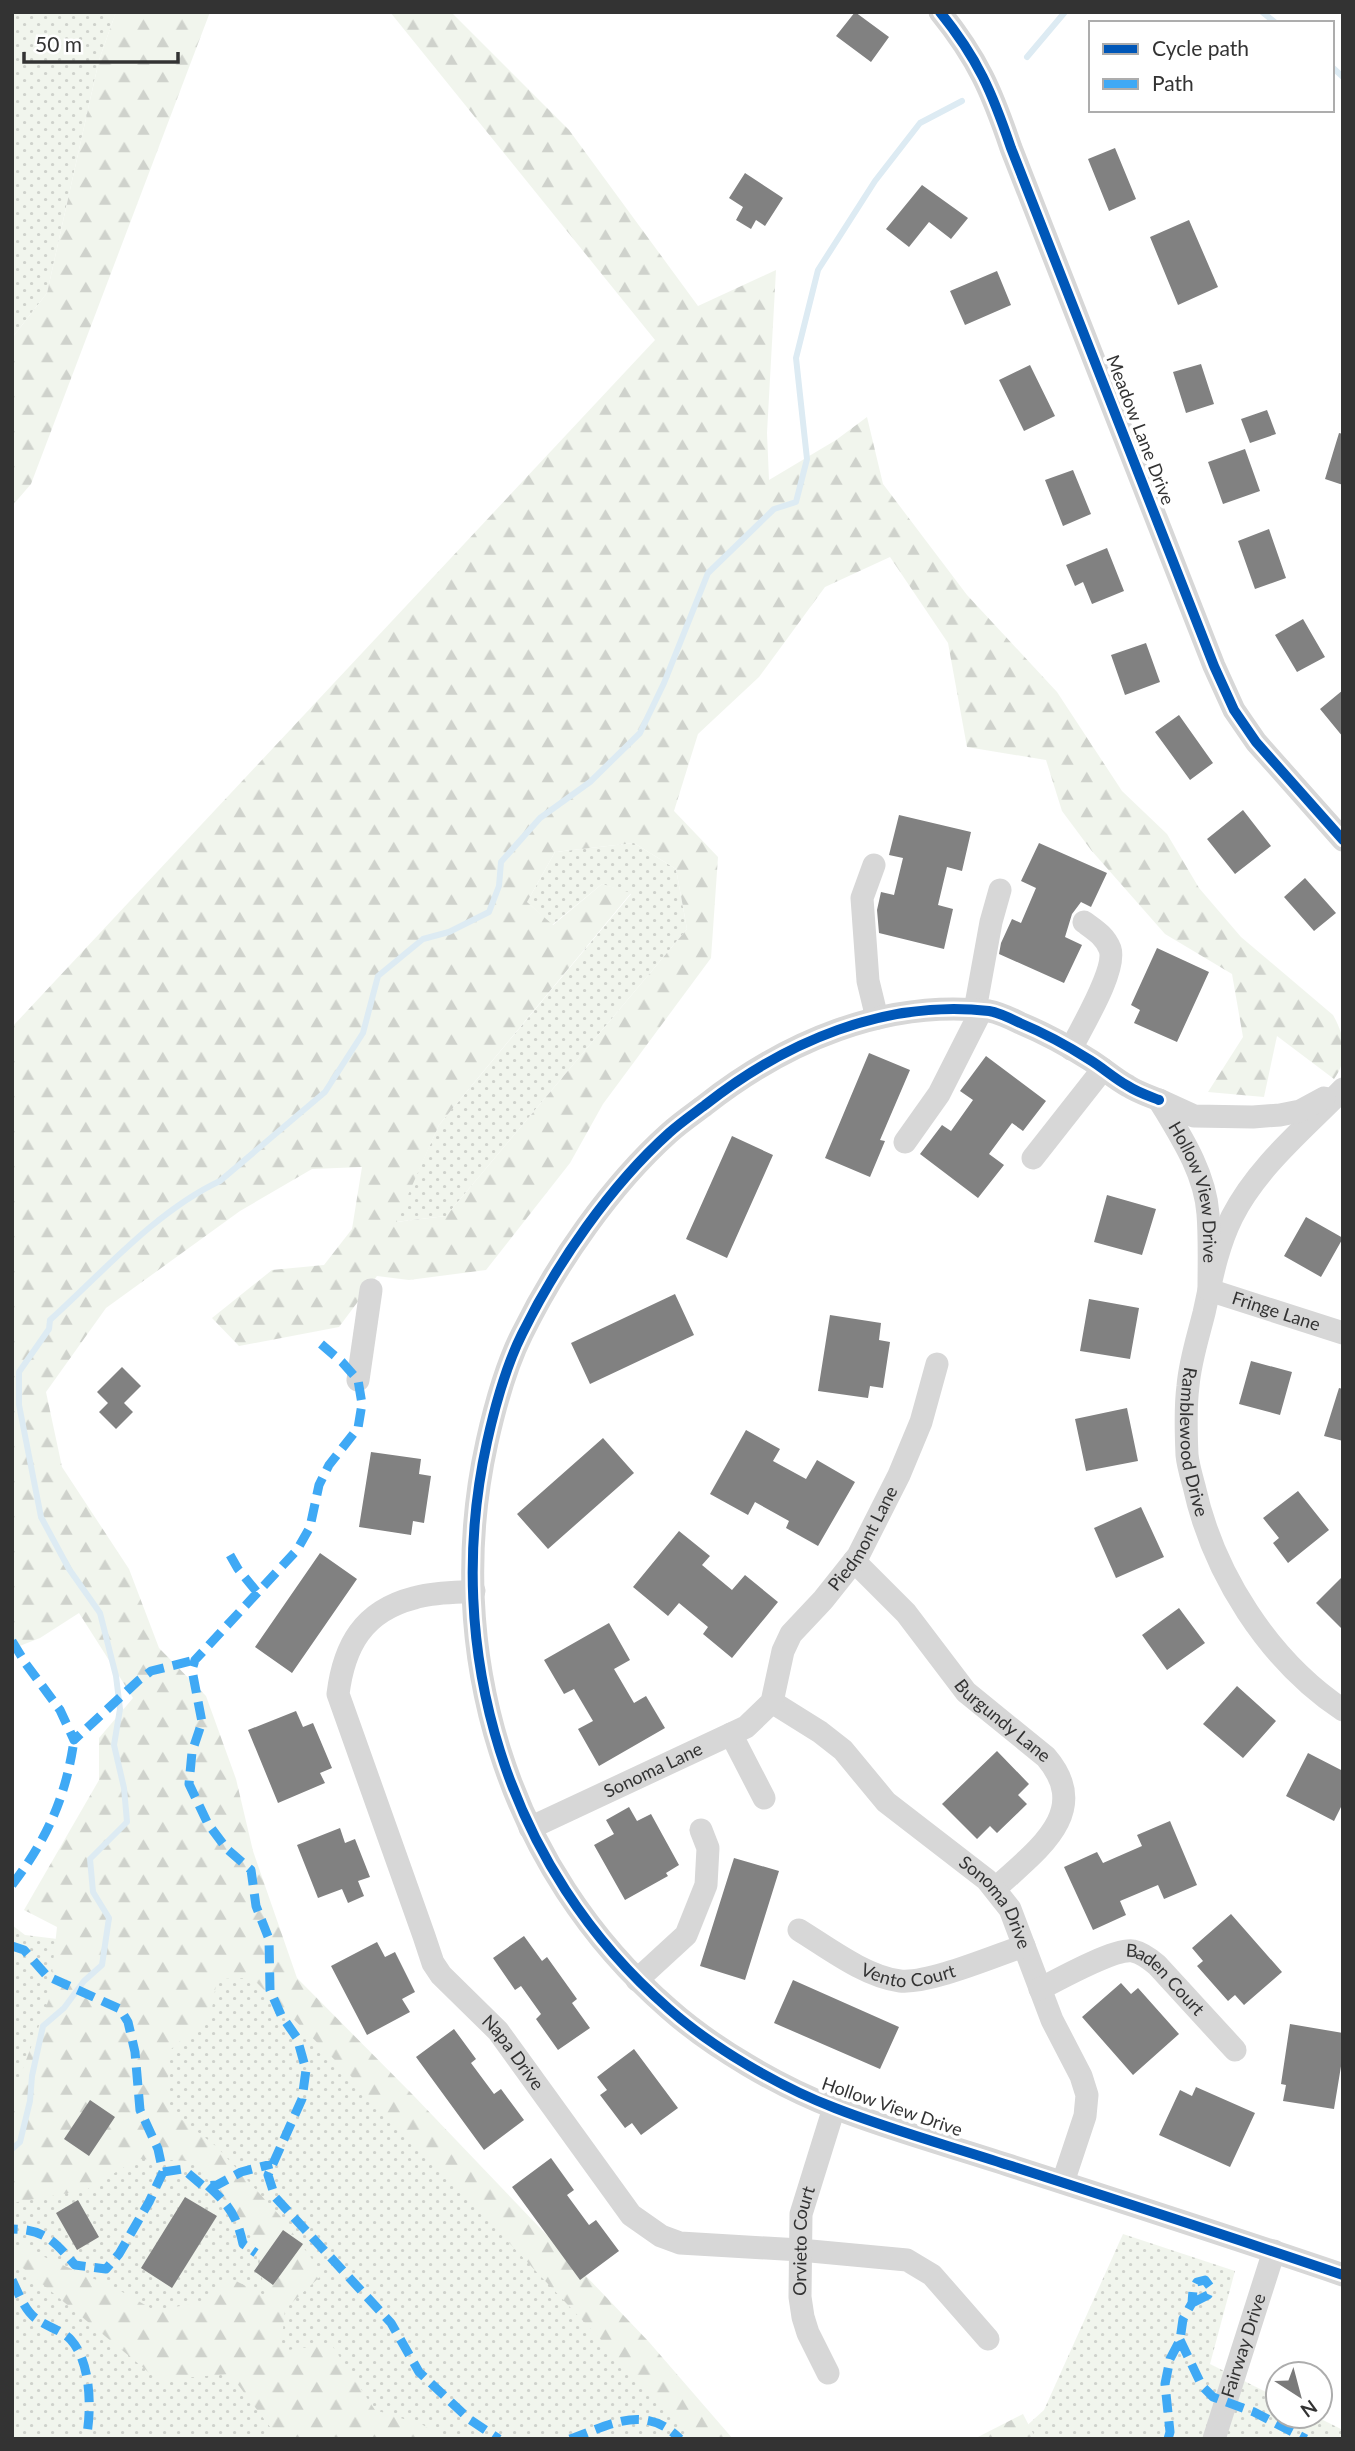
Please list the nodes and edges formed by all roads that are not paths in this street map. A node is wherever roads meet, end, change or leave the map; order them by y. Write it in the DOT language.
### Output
graph roads {
  1 [pos="940,12"];
  2 [pos="1343,840"];
  3 [pos="874,865"];
  4 [pos="1000,890"];
  5 [pos="1084,922"];
  6 [pos="978,1010"];
  7 [pos="877,1018"];
  8 [pos="1071,1049"];
  9 [pos="1103,1069"];
  10 [pos="1343,1089"];
  11 [pos="1159,1100"];
  12 [pos="905,1142"];
  13 [pos="1033,1158"];
  14 [pos="371,1290"];
  15 [pos="1209,1290"];
  16 [pos="1343,1333"];
  17 [pos="937,1364"];
  18 [pos="358,1380"];
  19 [pos="854,1561"];
  20 [pos="474,1591"];
  21 [pos="772,1702"];
  22 [pos="1343,1710"];
  23 [pos="731,1734"];
  24 [pos="764,1798"];
  25 [pos="530,1828"];
  26 [pos="701,1830"];
  27 [pos="995,1889"];
  28 [pos="799,1930"];
  29 [pos="1024,1946"];
  30 [pos="637,1980"];
  31 [pos="1040,1989"];
  32 [pos="1235,2050"];
  33 [pos="834,2108"];
  34 [pos="1063,2182"];
  35 [pos="800,2250"];
  36 [pos="1274,2251"];
  37 [pos="1343,2275"];
  38 [pos="988,2339"];
  39 [pos="828,2373"];
  40 [pos="1214,2439"];
  1 -- 2 [label="street, Meadow Lane Drive"];
  3 -- 7 [label="street"];
  4 -- 6 [label="street"];
  5 -- 8 [label="street"];
  6 -- 7 [label="street, Hollow View Drive"];
  6 -- 8 [label="street, Hollow View Drive"];
  6 -- 12 [label="street"];
  7 -- 20 [label="street, Hollow View Drive"];
  8 -- 9 [label="street, Hollow View Drive"];
  9 -- 11 [label="street, Hollow View Drive"];
  9 -- 13 [label="street"];
  10 -- 11 [label="street, Hollow View Drive"];
  10 -- 15 [label="street, Ramblewood Drive"];
  11 -- 15 [label="street, Hollow View Drive"];
  14 -- 18 [label="street"];
  15 -- 16 [label="street, Fringe Lane"];
  15 -- 22 [label="street, Ramblewood Drive"];
  17 -- 19 [label="street, Piedmont Lane"];
  19 -- 21 [label="street, Piedmont Lane"];
  19 -- 27 [label="street, Burgundy Lane"];
  20 -- 25 [label="street, Hollow View Drive"];
  20 -- 35 [label="street, Napa Drive"];
  21 -- 23 [label="street, Sonoma Lane"];
  21 -- 27 [label="street, Sonoma Drive"];
  23 -- 24 [label="street"];
  23 -- 25 [label="street, Sonoma Lane"];
  25 -- 30 [label="street, Hollow View Drive"];
  26 -- 30 [label="street"];
  27 -- 29 [label="street, Sonoma Drive"];
  28 -- 29 [label="street, Vento Court"];
  29 -- 31 [label="street, Sonoma Drive"];
  30 -- 33 [label="street, Hollow View Drive"];
  31 -- 32 [label="street, Baden Court"];
  31 -- 34 [label="street, Sonoma Drive"];
  33 -- 34 [label="street, Hollow View Drive"];
  33 -- 35 [label="street, Orvieto Court"];
  34 -- 36 [label="street, Hollow View Drive"];
  35 -- 38 [label="street, Napa Drive"];
  35 -- 39 [label="street, Orvieto Court"];
  36 -- 37 [label="street, Hollow View Drive"];
  36 -- 40 [label="street, Fairway Drive"];
}
